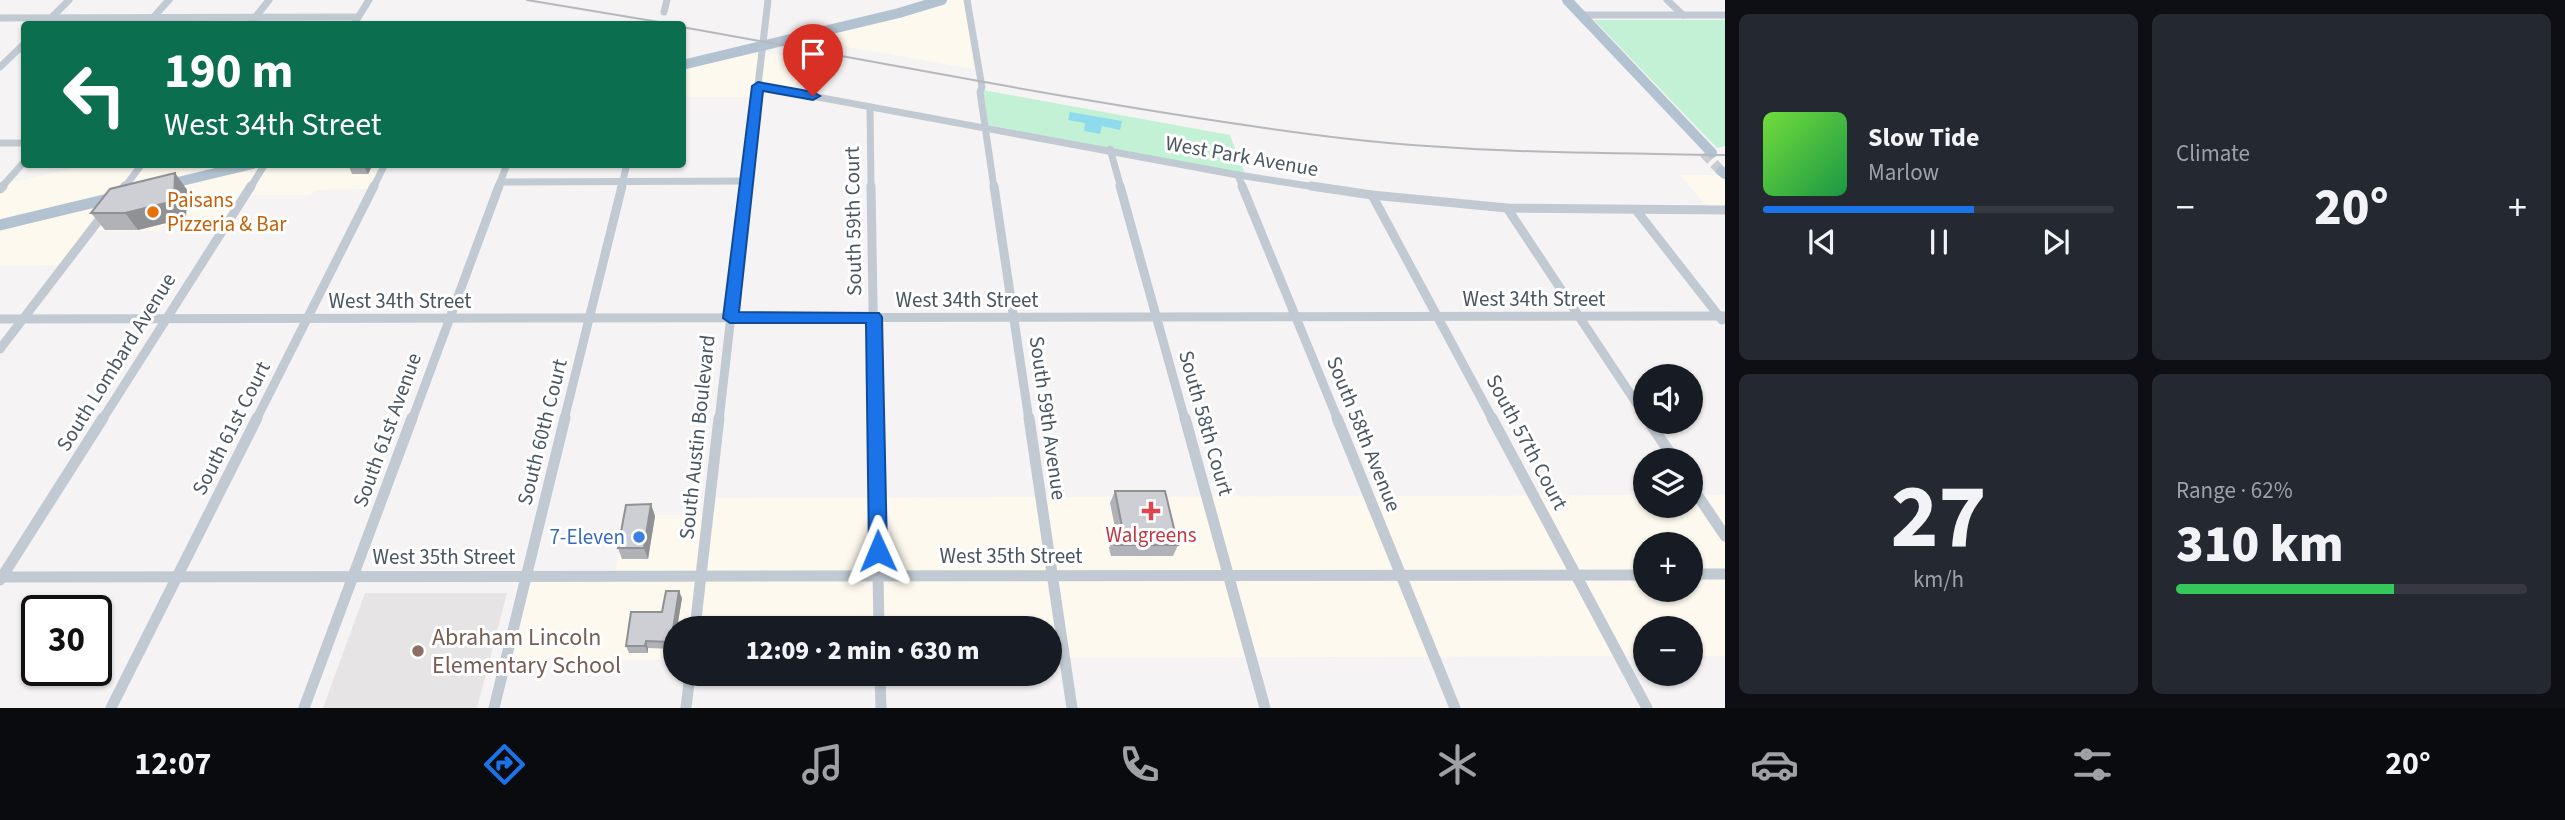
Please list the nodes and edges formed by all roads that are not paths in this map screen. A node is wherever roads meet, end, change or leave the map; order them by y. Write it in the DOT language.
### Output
graph roads {
  1 [pos="69,0"];
  2 [pos="169,0"];
  3 [pos="269,0"];
  4 [pos="369,0"];
  5 [pos="667,0"];
  6 [pos="768,0"];
  7 [pos="940,0"];
  8 [pos="967,0"];
  9 [pos="1567,0"];
  10 [pos="1667,0"];
  11 [pos="664,12"];
  12 [pos="1581,15"];
  13 [pos="1683,15"];
  14 [pos="1725,15"];
  15 [pos="255,17"];
  16 [pos="359,17"];
  17 [pos="0,18"];
  18 [pos="51,18"];
  19 [pos="153,18"];
  20 [pos="48,21"];
  21 [pos="150,21"];
  22 [pos="252,21"];
  23 [pos="356,21"];
  24 [pos="763,43"];
  25 [pos="21,47"];
  26 [pos="686,57"];
  27 [pos="686,64"];
  28 [pos="0,67"];
  29 [pos="758,86"];
  30 [pos="870,107"];
  31 [pos="985,127"];
  32 [pos="0,143"];
  33 [pos="21,143"];
  34 [pos="1110,149"];
  35 [pos="1708,153"];
  36 [pos="21,165"];
  37 [pos="139,168"];
  38 [pos="236,168"];
  39 [pos="262,168"];
  40 [pos="383,168"];
  41 [pos="505,168"];
  42 [pos="626,168"];
  43 [pos="1238,175"];
  44 [pos="623,181"];
  45 [pos="746,181"];
  46 [pos="500,182"];
  47 [pos="152,188"];
  48 [pos="0,189"];
  49 [pos="141,191"];
  50 [pos="1372,195"];
  51 [pos="117,196"];
  52 [pos="1507,208"];
  53 [pos="1725,210"];
  54 [pos="1636,211"];
  55 [pos="0,225"];
  56 [pos="1578,316"];
  57 [pos="874,317"];
  58 [pos="1013,317"];
  59 [pos="1157,317"];
  60 [pos="1296,317"];
  61 [pos="1437,317"];
  62 [pos="308,318"];
  63 [pos="449,318"];
  64 [pos="590,318"];
  65 [pos="730,318"];
  66 [pos="1723,318"];
  67 [pos="0,319"];
  68 [pos="23,319"];
  69 [pos="166,319"];
  70 [pos="0,349"];
  71 [pos="1633,398"];
  72 [pos="1703,503"];
  73 [pos="1725,536"];
  74 [pos="1703,574"];
  75 [pos="1725,574"];
  76 [pos="1228,575"];
  77 [pos="1401,575"];
  78 [pos="1576,575"];
  79 [pos="1633,575"];
  80 [pos="526,576"];
  81 [pos="701,576"];
  82 [pos="878,576"];
  83 [pos="1052,576"];
  84 [pos="177,577"];
  85 [pos="353,577"];
  86 [pos="1,578"];
  87 [pos="696,616"];
  88 [pos="879,616"];
  89 [pos="689,686"];
  90 [pos="880,686"];
  91 [pos="111,708"];
  92 [pos="304,708"];
  93 [pos="494,708"];
  94 [pos="686,708"];
  95 [pos="881,708"];
  96 [pos="1072,708"];
  97 [pos="1265,708"];
  98 [pos="1455,708"];
  99 [pos="1647,708"];
  1 -- 18 [label="street"];
  2 -- 19 [label="street"];
  3 -- 15 [label="street"];
  4 -- 16 [label="street"];
  5 -- 11 [label="street"];
  6 -- 24 [label="street, South Austin Boulevard"];
  7 -- 24 [label="main road"];
  8 -- 31 [label="street, South 59th Avenue"];
  9 -- 12 [label="main road"];
  10 -- 13 [label="street"];
  12 -- 13 [label="street"];
  12 -- 35 [label="main road"];
  13 -- 14 [label="street"];
  15 -- 16 [label="street"];
  15 -- 19 [label="street"];
  15 -- 22 [label="street"];
  16 -- 23 [label="street"];
  17 -- 18 [label="street"];
  18 -- 19 [label="street"];
  18 -- 20 [label="street"];
  19 -- 21 [label="street"];
  24 -- 26 [label="main road"];
  24 -- 27 [label="main road"];
  24 -- 29 [label="street, South Austin Boulevard"];
  25 -- 28 [label="street"];
  29 -- 30 [label="street, West Park Avenue"];
  29 -- 45 [label="street, South Austin Boulevard"];
  30 -- 31 [label="street, West Park Avenue"];
  30 -- 57 [label="street, South 59th Court"];
  31 -- 34 [label="street, West Park Avenue"];
  31 -- 58 [label="street, South 59th Avenue"];
  32 -- 33 [label="street"];
  34 -- 43 [label="street, West Park Avenue"];
  34 -- 59 [label="street, South 58th Court"];
  36 -- 48 [label="street"];
  37 -- 51 [label="street"];
  38 -- 47 [label="main road"];
  39 -- 69 [label="street, South Lombard Avenue"];
  40 -- 62 [label="street, South 61st Court"];
  41 -- 46 [label="street, South 61st Avenue"];
  42 -- 44 [label="street, South 60th Court"];
  43 -- 50 [label="street, West Park Avenue"];
  43 -- 60 [label="street, South 58th Avenue"];
  44 -- 45 [label="street"];
  44 -- 46 [label="street"];
  44 -- 64 [label="street, South 60th Court"];
  45 -- 65 [label="street, South Austin Boulevard"];
  46 -- 63 [label="street, South 61st Avenue"];
  49 -- 51 [label="main road"];
  50 -- 52 [label="street, West Park Avenue"];
  50 -- 61 [label="street, South 57th Court"];
  51 -- 55 [label="main road"];
  51 -- 68 [label="street"];
  52 -- 54 [label="street, West Park Avenue"];
  52 -- 56 [label="street"];
  53 -- 54 [label="street, West Park Avenue"];
  54 -- 66 [label="street"];
  56 -- 61 [label="street, West 34th Street"];
  56 -- 66 [label="street, West 34th Street"];
  56 -- 71 [label="street"];
  57 -- 58 [label="street, West 34th Street"];
  57 -- 65 [label="street, West 34th Street"];
  57 -- 82 [label="street, South 59th Court"];
  58 -- 59 [label="street, West 34th Street"];
  58 -- 83 [label="street, South 59th Avenue"];
  59 -- 60 [label="street, West 34th Street"];
  59 -- 76 [label="street, South 58th Court"];
  60 -- 61 [label="street, West 34th Street"];
  60 -- 77 [label="street, South 58th Avenue"];
  61 -- 78 [label="street, South 57th Court"];
  62 -- 63 [label="street, West 34th Street"];
  62 -- 69 [label="street, West 34th Street"];
  62 -- 84 [label="street, South 61st Court"];
  63 -- 64 [label="street, West 34th Street"];
  63 -- 85 [label="street, South 61st Avenue"];
  64 -- 65 [label="street, West 34th Street"];
  64 -- 80 [label="street, South 60th Court"];
  65 -- 81 [label="street, South Austin Boulevard"];
  67 -- 68 [label="street, West 34th Street"];
  68 -- 69 [label="street, West 34th Street"];
  68 -- 70 [label="street"];
  69 -- 86 [label="street, South Lombard Avenue"];
  72 -- 73 [label="street"];
  74 -- 75 [label="street"];
  76 -- 77 [label="street, West 35th Street"];
  76 -- 83 [label="street, West 35th Street"];
  76 -- 97 [label="street, South 58th Court"];
  77 -- 78 [label="street, West 35th Street"];
  77 -- 98 [label="street, South 58th Avenue"];
  78 -- 79 [label="street, West 35th Street"];
  78 -- 99 [label="street, South 57th Court"];
  80 -- 81 [label="street, West 35th Street"];
  80 -- 85 [label="street, West 35th Street"];
  80 -- 93 [label="street, South 60th Court"];
  81 -- 82 [label="street, West 35th Street"];
  81 -- 87 [label="street, South Austin Boulevard"];
  82 -- 83 [label="street, West 35th Street"];
  82 -- 88 [label="street, South 59th Court"];
  83 -- 96 [label="street, South 59th Avenue"];
  84 -- 85 [label="street, West 35th Street"];
  84 -- 86 [label="street, West 35th Street"];
  84 -- 91 [label="street, South 61st Court"];
  85 -- 92 [label="street, South 61st Avenue"];
  89 -- 94 [label="street"];
  90 -- 95 [label="street"];
}
